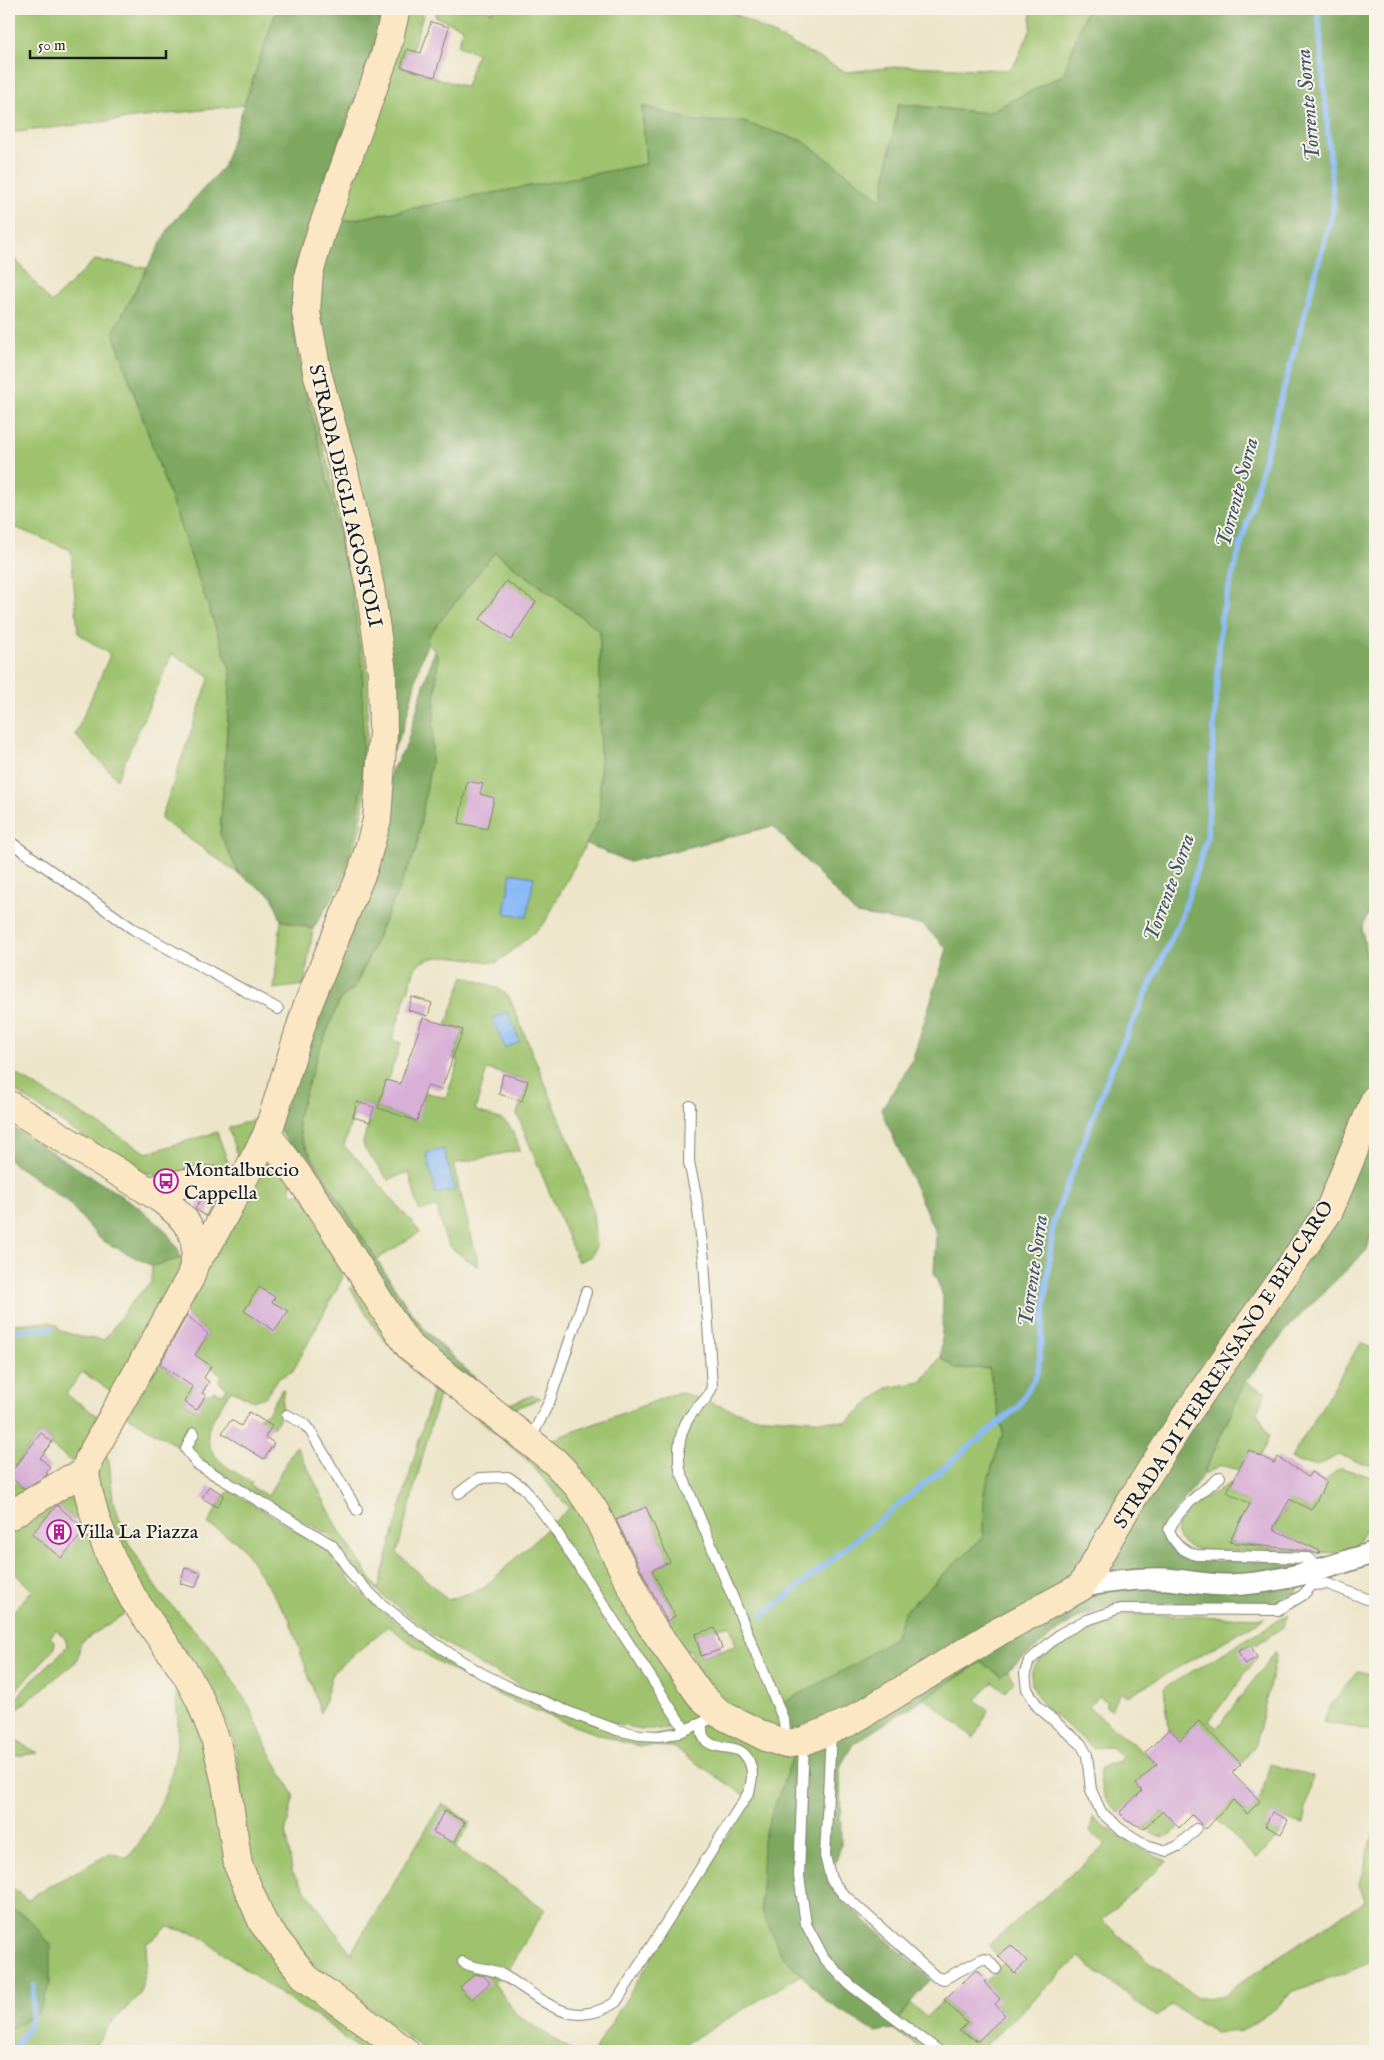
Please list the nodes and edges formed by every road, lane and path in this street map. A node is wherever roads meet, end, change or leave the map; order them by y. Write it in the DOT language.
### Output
graph roads {
  1 [pos="396,9"];
  2 [pos="9,841"];
  3 [pos="278,1009"];
  4 [pos="1375,1099"];
  5 [pos="9,1105"];
  6 [pos="690,1106"];
  7 [pos="267,1135"];
  8 [pos="242,1182"];
  9 [pos="148,1191"];
  10 [pos="195,1262"];
  11 [pos="586,1292"];
  12 [pos="287,1415"];
  13 [pos="194,1433"];
  14 [pos="530,1441"];
  15 [pos="85,1474"];
  16 [pos="1220,1477"];
  17 [pos="459,1493"];
  18 [pos="357,1510"];
  19 [pos="9,1516"];
  20 [pos="1375,1552"];
  21 [pos="1314,1579"];
  22 [pos="1081,1587"];
  23 [pos="1375,1602"];
  24 [pos="711,1719"];
  25 [pos="685,1730"];
  26 [pos="831,1731"];
  27 [pos="795,1742"];
  28 [pos="1196,1828"];
  29 [pos="463,1962"];
  30 [pos="996,1969"];
  31 [pos="405,2051"];
  32 [pos="939,2051"];
  1 -- 7 [label="street, STRADA DEGLI AGOSTOLI"];
  2 -- 3 [label="lane"];
  4 -- 22 [label="street, STRADA DI TERRENSANO E BELCARO"];
  5 -- 9 [label="street"];
  6 -- 27 [label="lane"];
  7 -- 8 [label="street, STRADA DEGLI AGOSTOLI"];
  7 -- 14 [label="street"];
  8 -- 9 [label="street"];
  8 -- 10 [label="street, STRADA DEGLI AGOSTOLI"];
  9 -- 10 [label="street"];
  10 -- 15 [label="street"];
  11 -- 14 [label="lane"];
  12 -- 18 [label="lane"];
  13 -- 25 [label="lane"];
  14 -- 24 [label="street"];
  15 -- 19 [label="street"];
  15 -- 31 [label="street"];
  16 -- 21 [label="lane"];
  17 -- 25 [label="lane"];
  20 -- 21 [label="street"];
  21 -- 22 [label="street"];
  21 -- 23 [label="lane"];
  21 -- 28 [label="lane"];
  22 -- 26 [label="street"];
  24 -- 25 [label="lane"];
  24 -- 27 [label="street"];
  24 -- 29 [label="lane"];
  26 -- 27 [label="street"];
  26 -- 30 [label="lane"];
  27 -- 32 [label="lane"];
}
